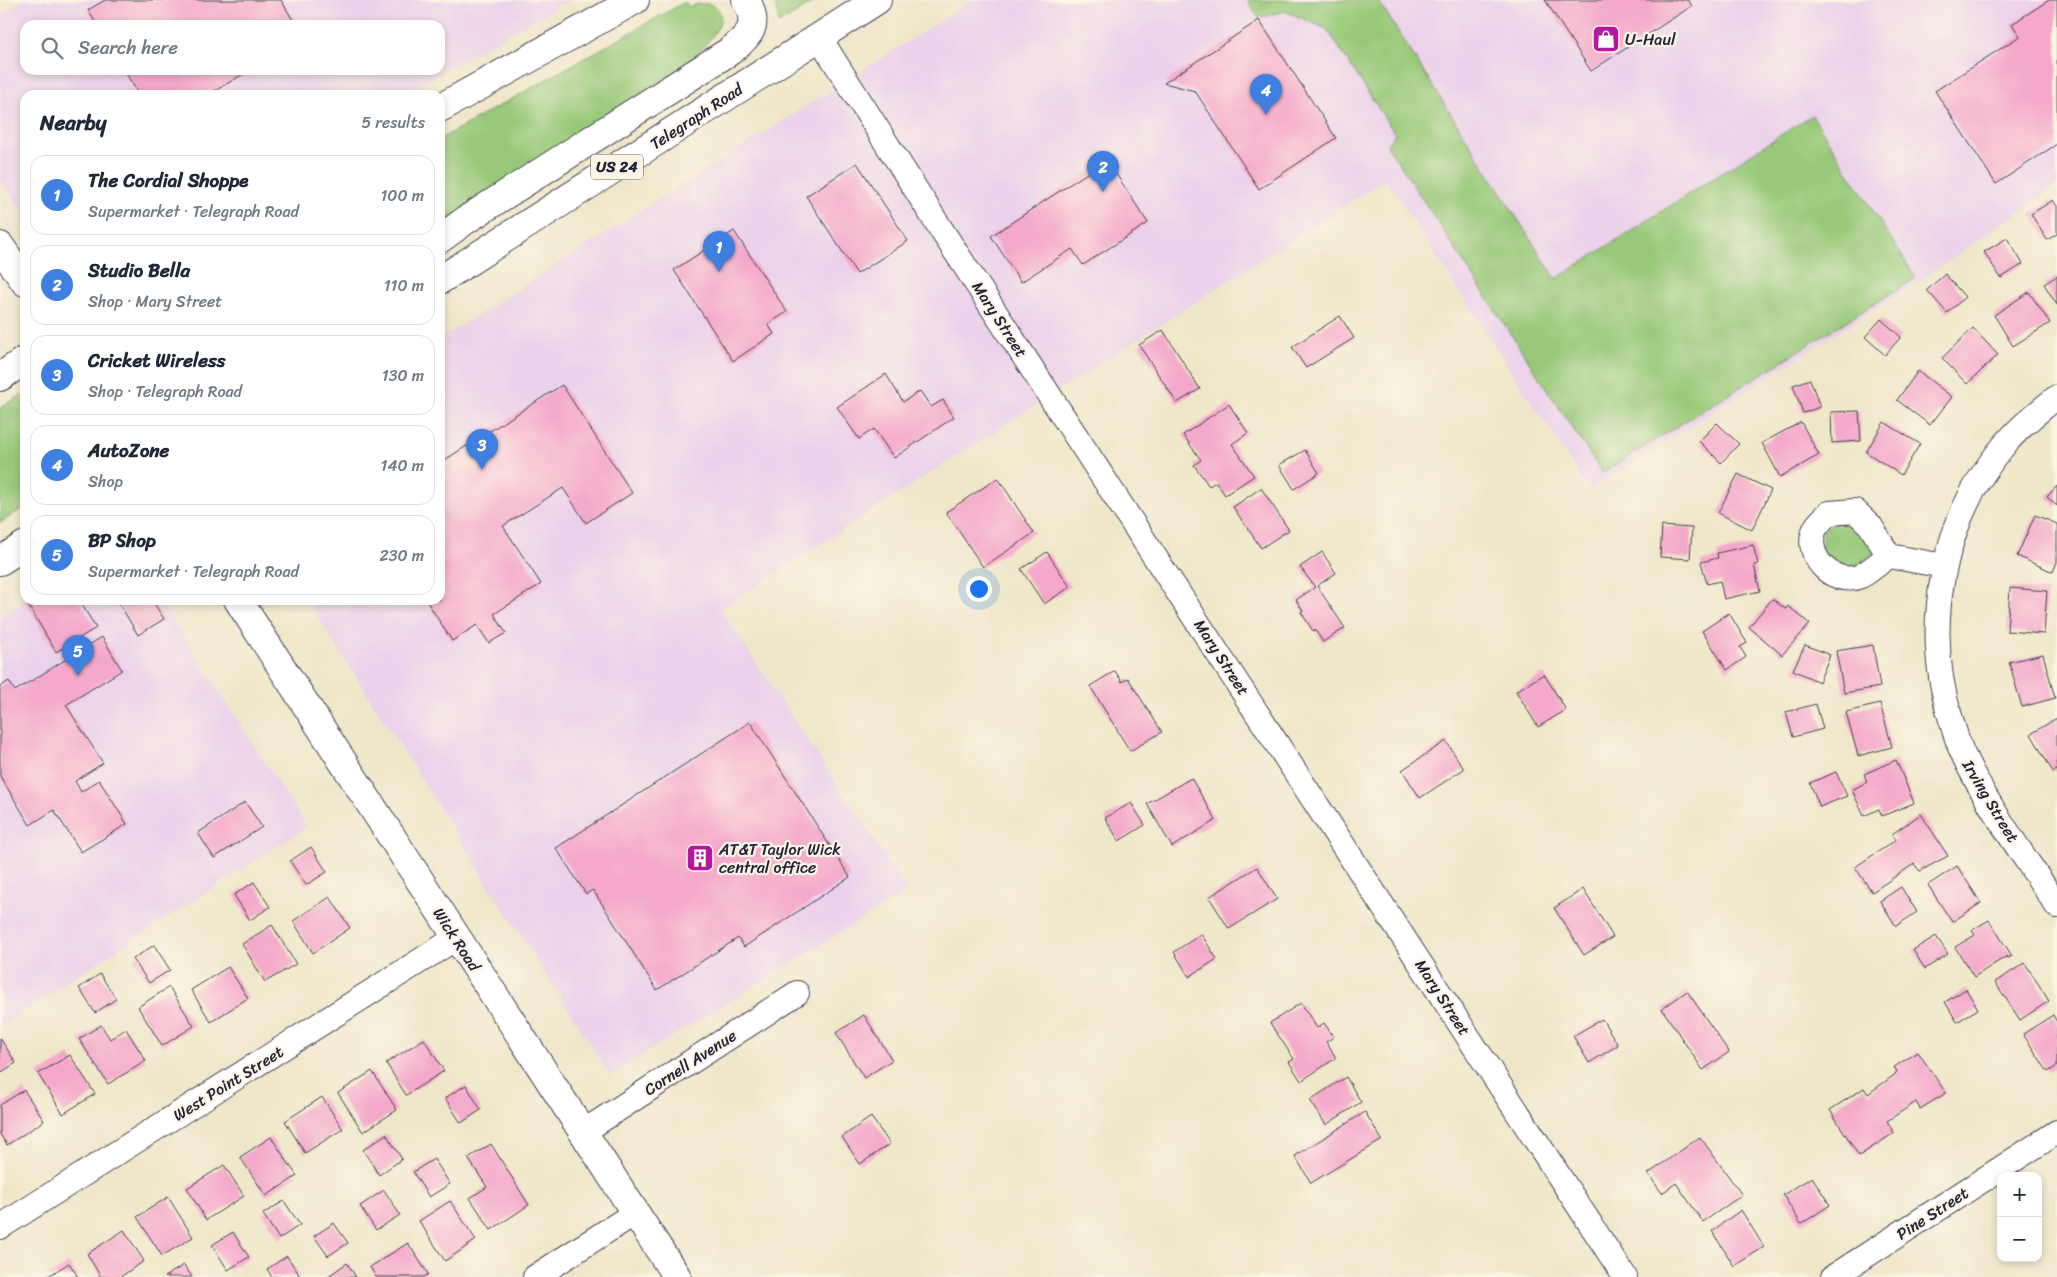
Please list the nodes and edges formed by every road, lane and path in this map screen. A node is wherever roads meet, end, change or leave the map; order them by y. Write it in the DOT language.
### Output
graph roads {
  1 [pos="635,0"];
  2 [pos="746,0"];
  3 [pos="877,0"];
  4 [pos="819,37"];
  5 [pos="445,105"];
  6 [pos="445,235"];
  7 [pos="0,246"];
  8 [pos="20,275"];
  9 [pos="445,277"];
  10 [pos="20,363"];
  11 [pos="0,377"];
  12 [pos="2057,397"];
  13 [pos="20,549"];
  14 [pos="1889,556"];
  15 [pos="0,561"];
  16 [pos="1944,566"];
  17 [pos="241,605"];
  18 [pos="2057,906"];
  19 [pos="456,938"];
  20 [pos="797,993"];
  21 [pos="582,1132"];
  22 [pos="2057,1132"];
  23 [pos="635,1213"];
  24 [pos="0,1228"];
  25 [pos="535,1277"];
  26 [pos="677,1277"];
  27 [pos="1625,1277"];
  28 [pos="1833,1277"];
  1 -- 5 [label="main road"];
  2 -- 6 [label="main road"];
  3 -- 4 [label="main road, Telegraph Road / US 24"];
  4 -- 9 [label="main road, Telegraph Road / US 24"];
  4 -- 27 [label="street, Mary Street"];
  7 -- 8 [label="main road"];
  10 -- 11 [label="main road"];
  12 -- 16 [label="street, Irving Street"];
  13 -- 15 [label="main road"];
  14 -- 16 [label="street"];
  16 -- 18 [label="street, Irving Street"];
  17 -- 19 [label="main road, Wick Road"];
  19 -- 21 [label="main road, Wick Road"];
  19 -- 24 [label="street, West Point Street"];
  20 -- 21 [label="street, Cornell Avenue"];
  21 -- 23 [label="main road, Wick Road"];
  22 -- 28 [label="street, Pine Street"];
  23 -- 25 [label="street"];
  23 -- 26 [label="main road, Wick Road"];
}
